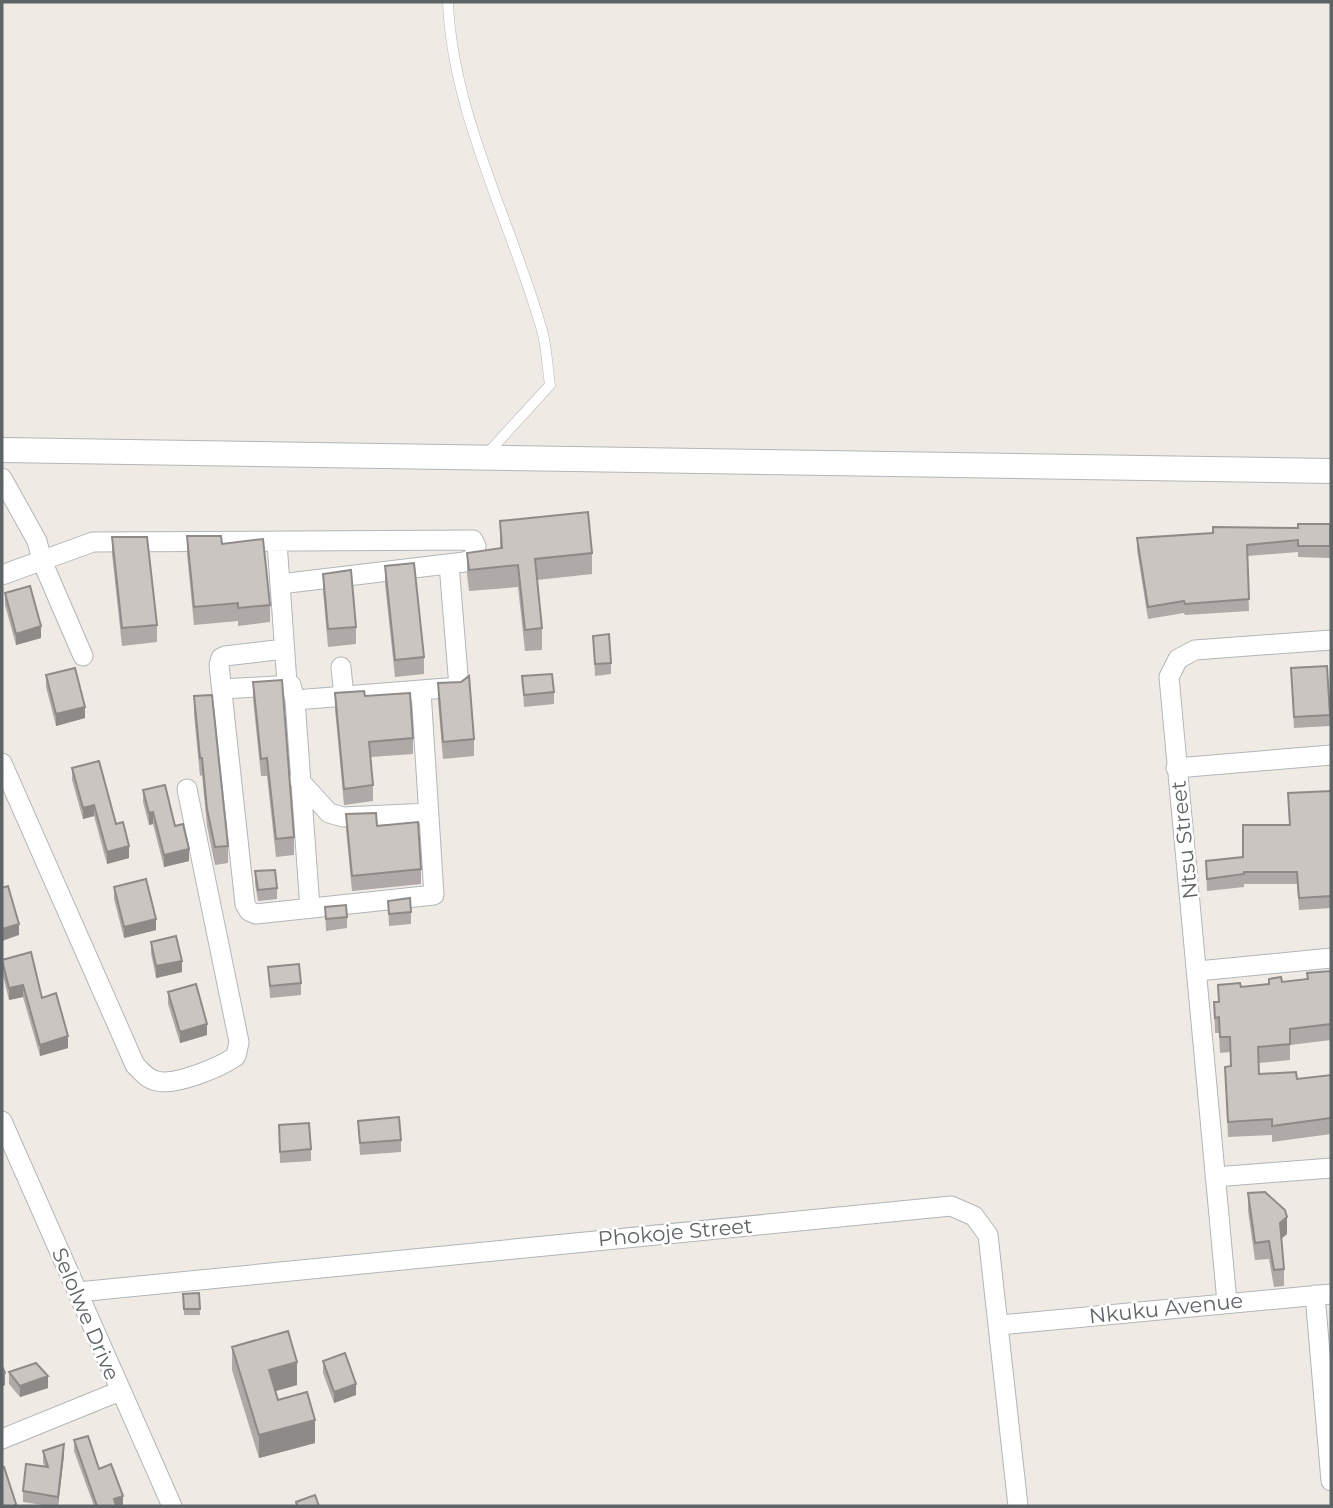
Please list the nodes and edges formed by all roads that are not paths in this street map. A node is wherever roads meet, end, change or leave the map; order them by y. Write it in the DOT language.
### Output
graph roads {
  1 [pos="447,2"];
  2 [pos="2,450"];
  3 [pos="484,458"];
  4 [pos="1331,471"];
  5 [pos="2,478"];
  6 [pos="373,541"];
  7 [pos="277,542"];
  8 [pos="42,561"];
  9 [pos="449,564"];
  10 [pos="377,574"];
  11 [pos="2,575"];
  12 [pos="280,584"];
  13 [pos="1331,640"];
  14 [pos="284,649"];
  15 [pos="83,656"];
  16 [pos="341,667"];
  17 [pos="222,689"];
  18 [pos="291,691"];
  19 [pos="421,691"];
  20 [pos="344,697"];
  21 [pos="1331,755"];
  22 [pos="2,763"];
  23 [pos="1176,768"];
  24 [pos="299,780"];
  25 [pos="187,789"];
  26 [pos="429,813"];
  27 [pos="310,908"];
  28 [pos="1331,958"];
  29 [pos="1198,971"];
  30 [pos="2,1121"];
  31 [pos="1331,1168"];
  32 [pos="1214,1177"];
  33 [pos="78,1292"];
  34 [pos="1323,1295"];
  35 [pos="1227,1302"];
  36 [pos="1000,1325"];
  37 [pos="120,1391"];
  38 [pos="1329,1420"];
  39 [pos="2,1439"];
  40 [pos="1331,1481"];
  41 [pos="172,1506"];
  42 [pos="1018,1506"];
  1 -- 3 [label="lane"];
  2 -- 3 [label="street"];
  3 -- 4 [label="street"];
  5 -- 8 [label="street"];
  6 -- 7 [label="street"];
  6 -- 9 [label="street"];
  6 -- 10 [label="street"];
  7 -- 8 [label="street"];
  7 -- 12 [label="street"];
  8 -- 11 [label="street"];
  8 -- 15 [label="street"];
  9 -- 10 [label="street"];
  9 -- 19 [label="street"];
  10 -- 12 [label="street"];
  12 -- 14 [label="street"];
  13 -- 23 [label="street, Ntsu Street"];
  14 -- 17 [label="street"];
  14 -- 18 [label="street"];
  16 -- 20 [label="street"];
  17 -- 18 [label="street"];
  17 -- 27 [label="street"];
  18 -- 20 [label="street"];
  18 -- 24 [label="street"];
  19 -- 20 [label="street"];
  19 -- 26 [label="street"];
  21 -- 23 [label="street"];
  22 -- 25 [label="street"];
  23 -- 29 [label="street, Ntsu Street"];
  24 -- 26 [label="street"];
  24 -- 27 [label="street"];
  26 -- 27 [label="street"];
  28 -- 29 [label="street"];
  29 -- 32 [label="street, Ntsu Street"];
  30 -- 33 [label="street, Selolwe Drive"];
  31 -- 32 [label="street"];
  32 -- 35 [label="street, Ntsu Street"];
  33 -- 36 [label="street, Phokoje Street"];
  33 -- 37 [label="street, Selolwe Drive"];
  34 -- 35 [label="street, Nkuku Avenue"];
  34 -- 38 [label="street"];
  35 -- 36 [label="street, Nkuku Avenue"];
  36 -- 42 [label="street, Phokoje Street"];
  37 -- 39 [label="street"];
  37 -- 41 [label="street, Selolwe Drive"];
  38 -- 40 [label="street"];
}
